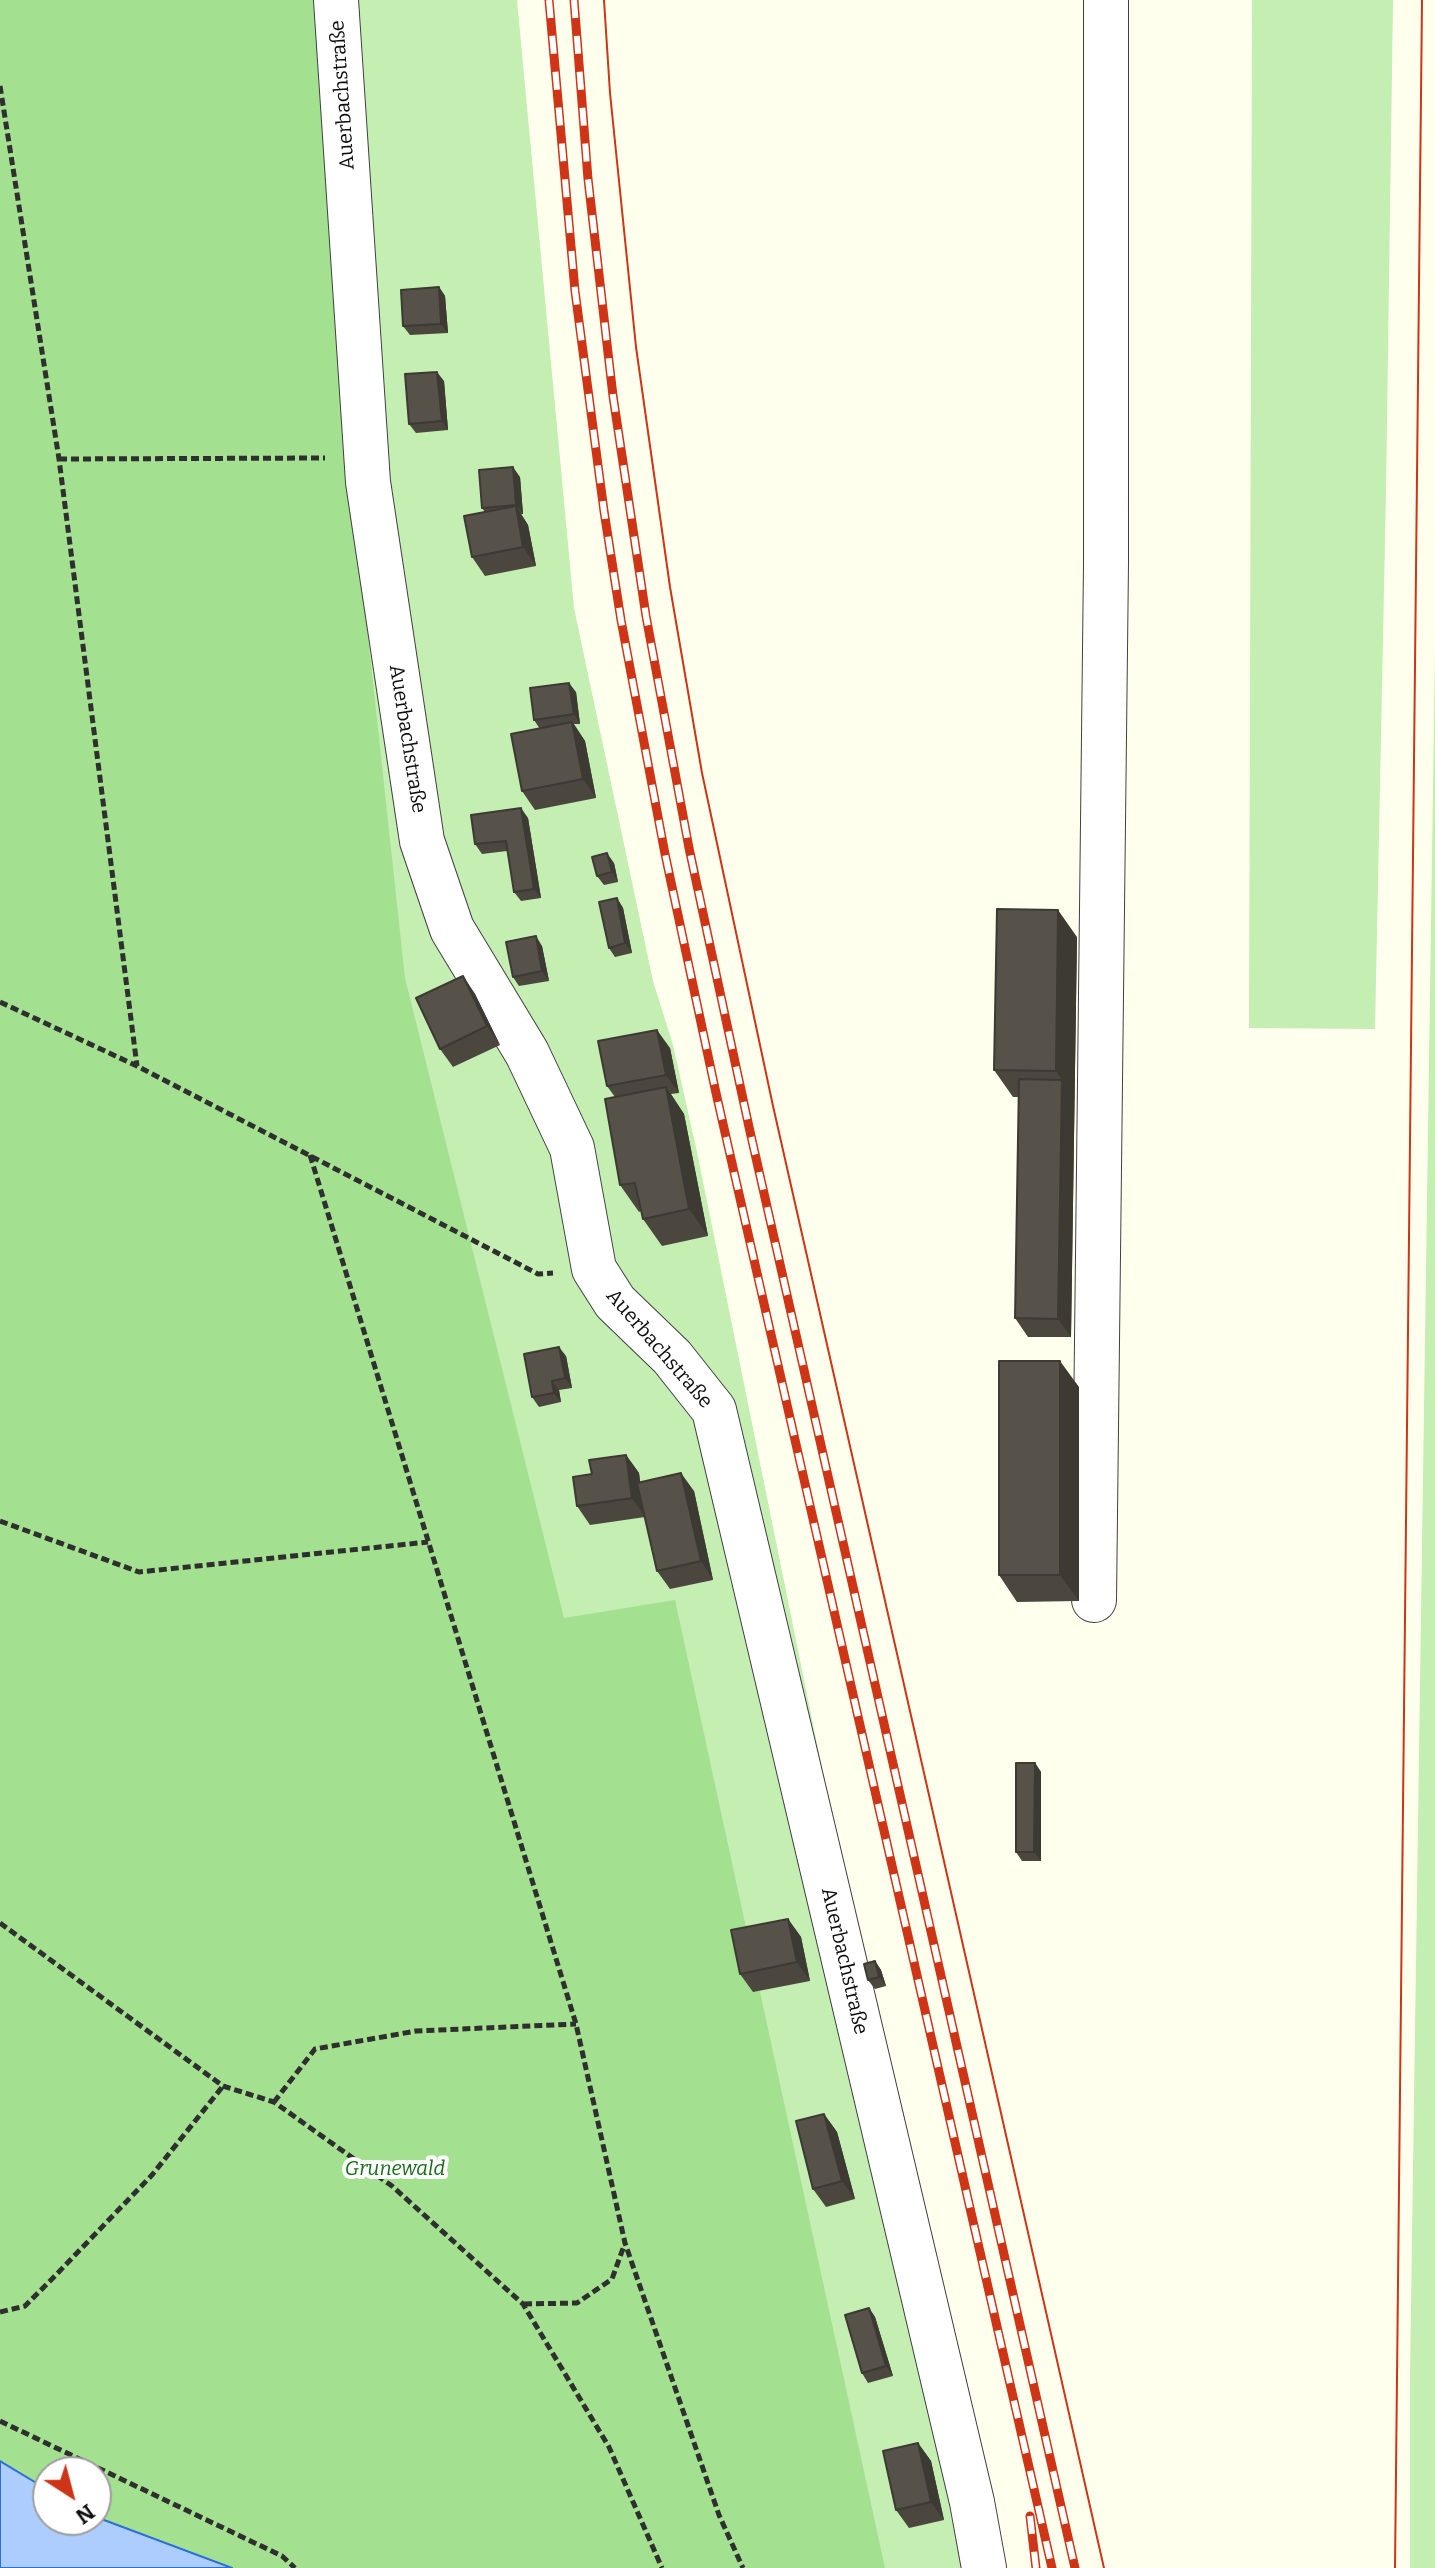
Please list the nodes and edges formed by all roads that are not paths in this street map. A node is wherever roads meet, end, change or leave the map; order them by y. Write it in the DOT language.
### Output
graph roads {
  1 [pos="336,0"];
  2 [pos="1106,0"];
  3 [pos="1094,1600"];
  4 [pos="984,2568"];
  1 -- 4 [label="lane, Auerbachstraße"];
  2 -- 3 [label="lane"];
}
